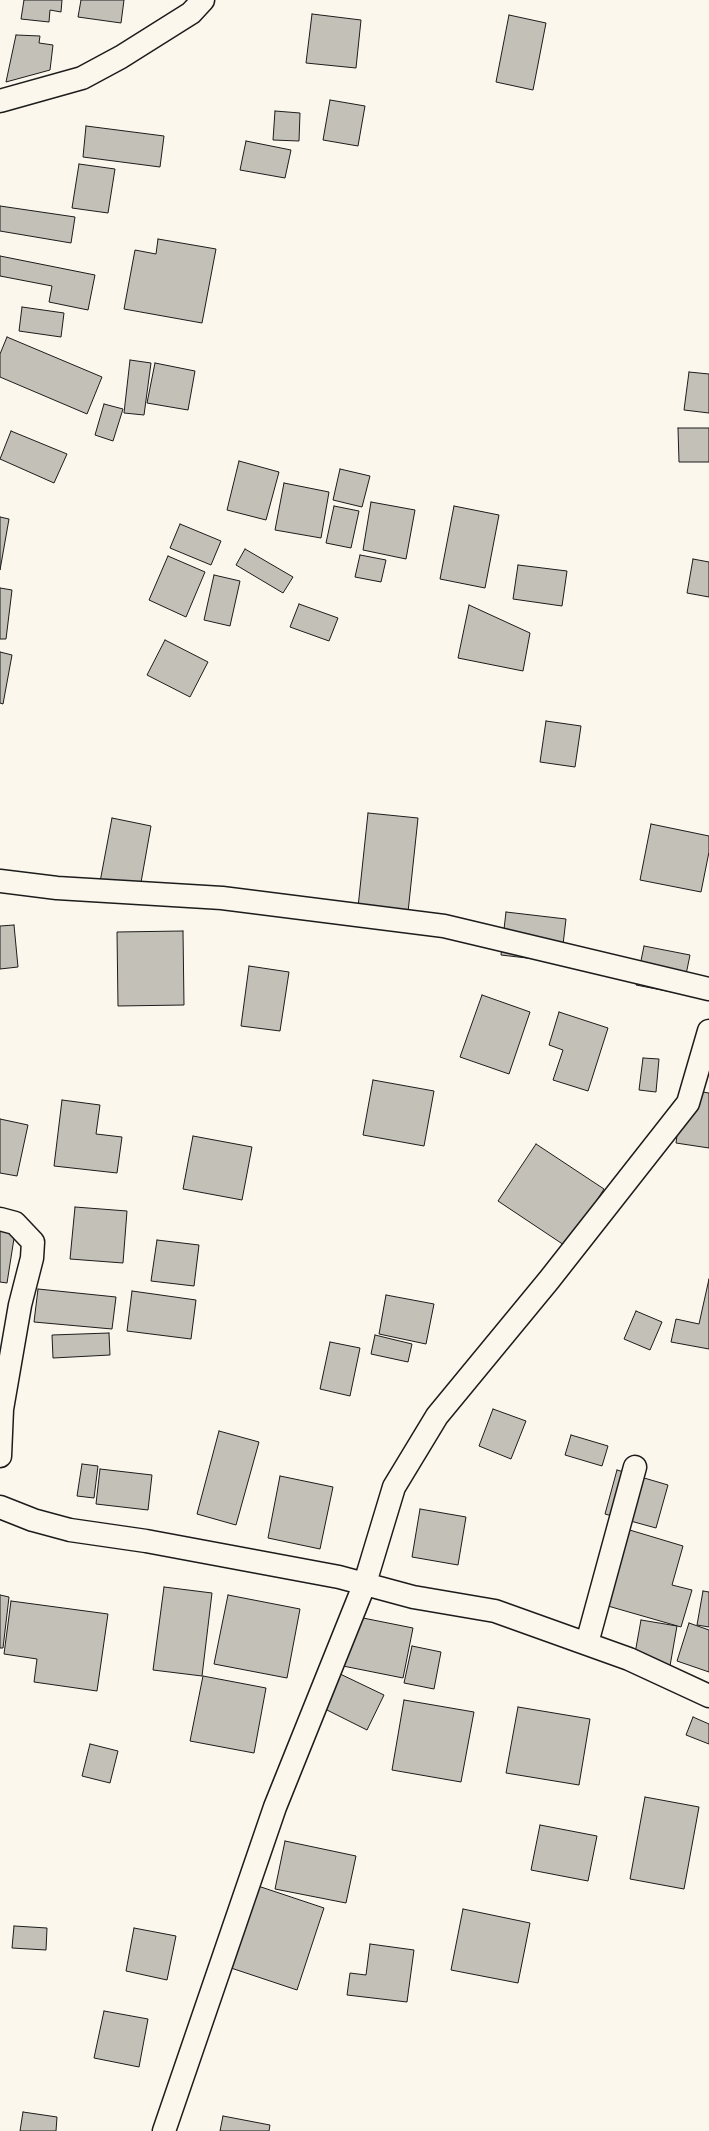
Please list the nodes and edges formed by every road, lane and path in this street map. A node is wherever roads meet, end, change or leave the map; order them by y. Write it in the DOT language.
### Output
graph roads {
  1 [pos="203,0"];
  2 [pos="0,101"];
  3 [pos="0,881"];
  4 [pos="709,989"];
  5 [pos="709,1031"];
  6 [pos="0,1219"];
  7 [pos="0,1456"];
  8 [pos="635,1467"];
  9 [pos="0,1507"];
  10 [pos="365,1583"];
  11 [pos="586,1643"];
  12 [pos="709,1696"];
  13 [pos="164,2131"];
  1 -- 2 [label="street"];
  3 -- 4 [label="street"];
  5 -- 10 [label="street"];
  6 -- 7 [label="street"];
  8 -- 11 [label="street"];
  9 -- 10 [label="street"];
  10 -- 11 [label="street"];
  10 -- 13 [label="street"];
  11 -- 12 [label="street"];
}
